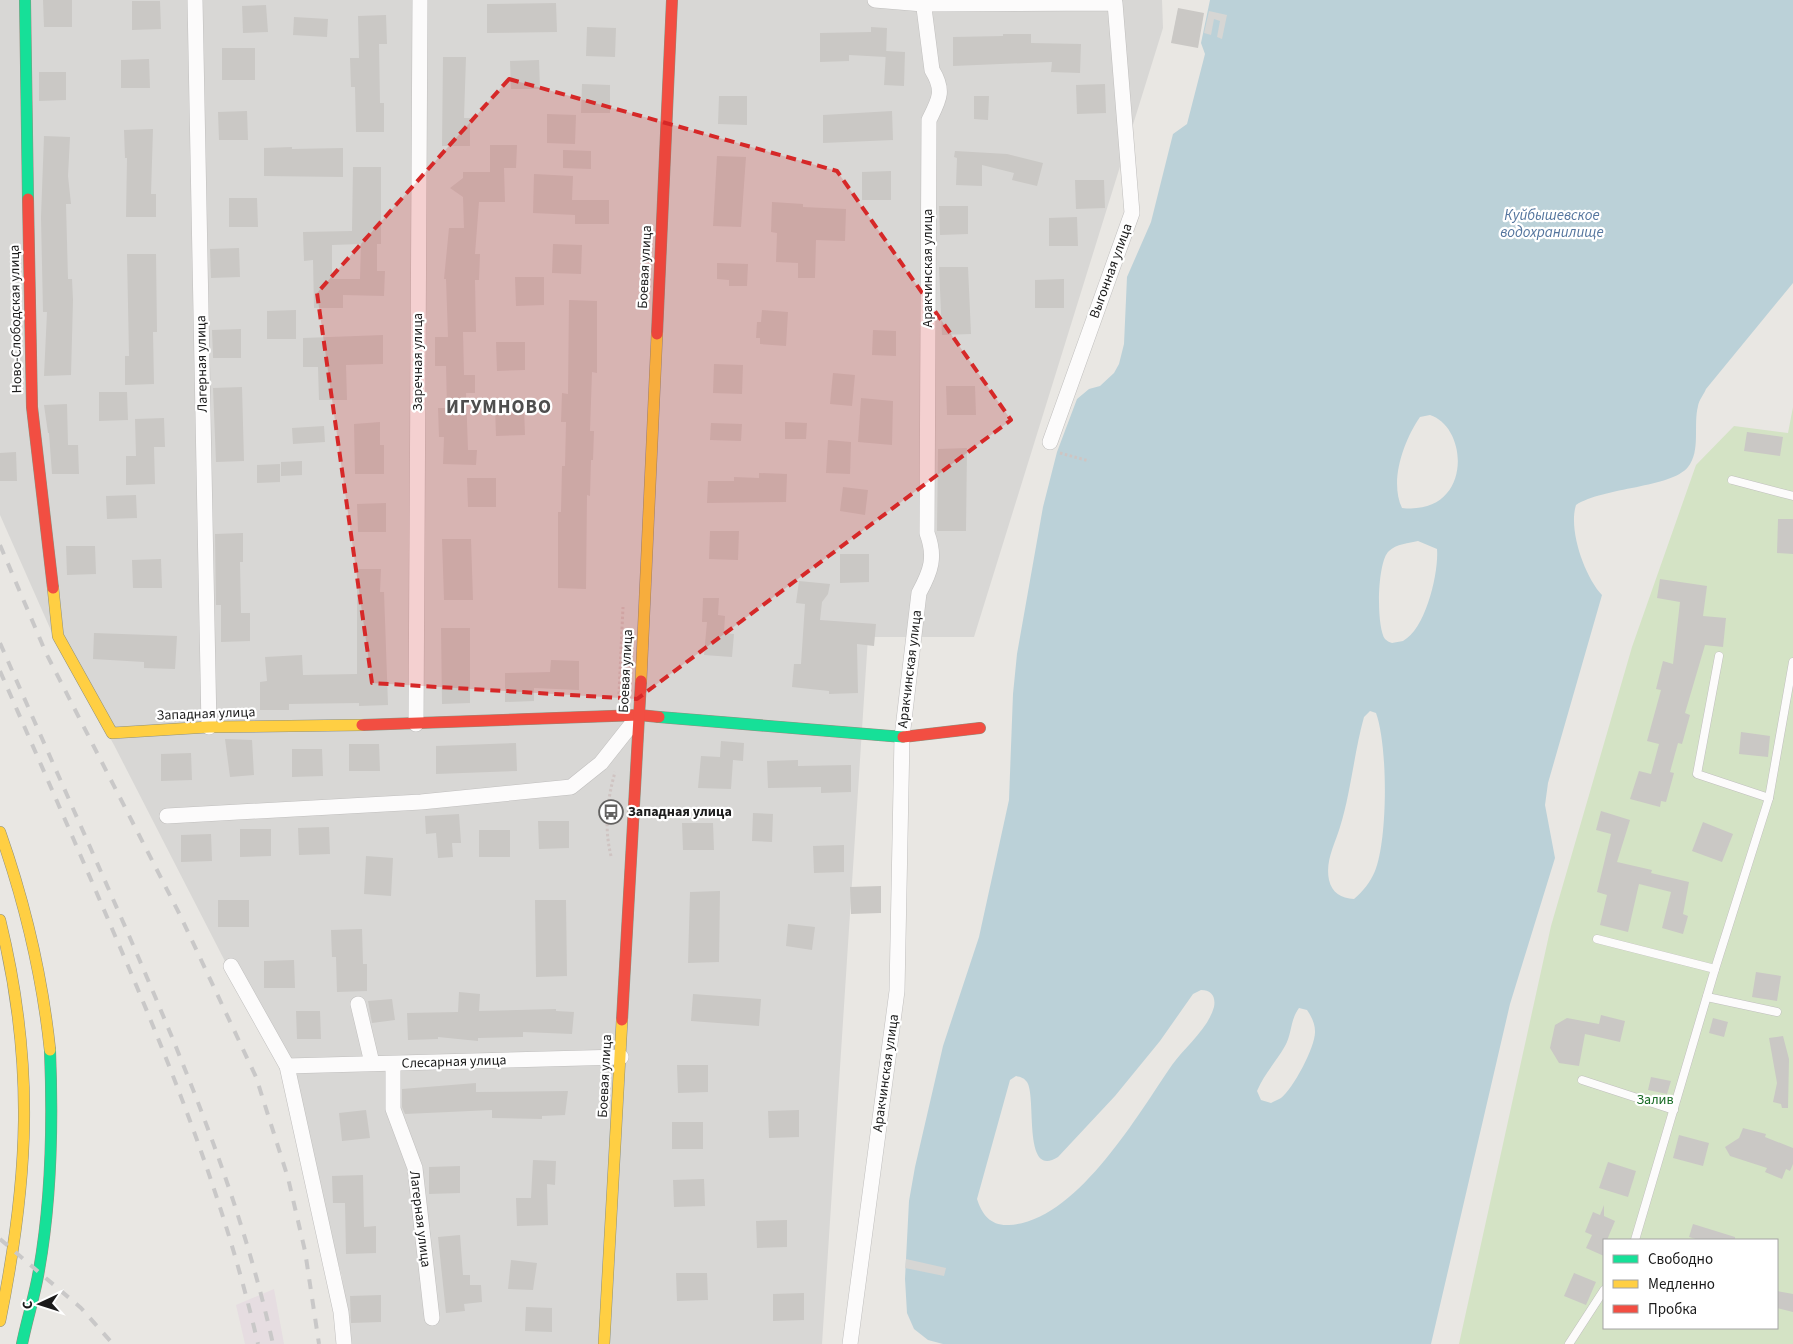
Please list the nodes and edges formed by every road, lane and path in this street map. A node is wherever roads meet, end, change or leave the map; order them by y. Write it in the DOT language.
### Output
graph roads {
  1 [pos="25,0"];
  2 [pos="195,0"];
  3 [pos="420,0"];
  4 [pos="672,0"];
  5 [pos="875,0"];
  6 [pos="923,2"];
  7 [pos="1053,447"];
  8 [pos="1089,461"];
  9 [pos="1732,480"];
  10 [pos="1793,496"];
  11 [pos="58,636"];
  12 [pos="1719,656"];
  13 [pos="1793,662"];
  14 [pos="639,715"];
  15 [pos="416,724"];
  16 [pos="209,728"];
  17 [pos="980,728"];
  18 [pos="902,737"];
  19 [pos="1770,798"];
  20 [pos="167,816"];
  21 [pos="0,832"];
  22 [pos="0,920"];
  23 [pos="1597,939"];
  24 [pos="231,966"];
  25 [pos="1715,969"];
  26 [pos="1707,997"];
  27 [pos="358,1004"];
  28 [pos="1777,1012"];
  29 [pos="621,1057"];
  30 [pos="372,1063"];
  31 [pos="393,1064"];
  32 [pos="287,1066"];
  33 [pos="1582,1080"];
  34 [pos="1674,1110"];
  35 [pos="1635,1239"];
  36 [pos="1603,1292"];
  37 [pos="432,1318"];
  38 [pos="0,1321"];
  39 [pos="22,1344"];
  40 [pos="344,1344"];
  41 [pos="604,1344"];
  42 [pos="850,1344"];
  43 [pos="1569,1344"];
  1 -- 11 [label="main road, Ново-Слободская улица"];
  2 -- 16 [label="street, Лагерная улица"];
  3 -- 15 [label="street, Заречная улица"];
  4 -- 14 [label="main road, Боевая улица"];
  5 -- 6 [label="street"];
  6 -- 7 [label="street, Выгонная улица"];
  6 -- 18 [label="street, Аракчинская улица"];
  7 -- 8 [label="path"];
  9 -- 10 [label="lane"];
  11 -- 16 [label="main road, Западная улица"];
  12 -- 19 [label="lane"];
  13 -- 19 [label="lane"];
  14 -- 15 [label="main road, Западная улица"];
  14 -- 18 [label="main road, Западная улица"];
  14 -- 20 [label="street"];
  14 -- 29 [label="main road, Боевая улица"];
  15 -- 16 [label="main road, Западная улица"];
  17 -- 18 [label="main road, Западная улица"];
  18 -- 42 [label="street, Аракчинская улица"];
  19 -- 25 [label="lane"];
  21 -- 39 [label="main road"];
  22 -- 38 [label="main road"];
  23 -- 25 [label="lane"];
  24 -- 32 [label="street"];
  25 -- 26 [label="lane"];
  26 -- 28 [label="lane"];
  26 -- 34 [label="lane"];
  27 -- 30 [label="street"];
  29 -- 31 [label="street, Слесарная улица"];
  29 -- 41 [label="main road, Боевая улица"];
  30 -- 31 [label="street, Слесарная улица"];
  30 -- 32 [label="street, Слесарная улица"];
  31 -- 37 [label="street, Лагерная улица"];
  32 -- 40 [label="street"];
  33 -- 34 [label="lane"];
  34 -- 35 [label="lane"];
  36 -- 43 [label="lane"];
}
